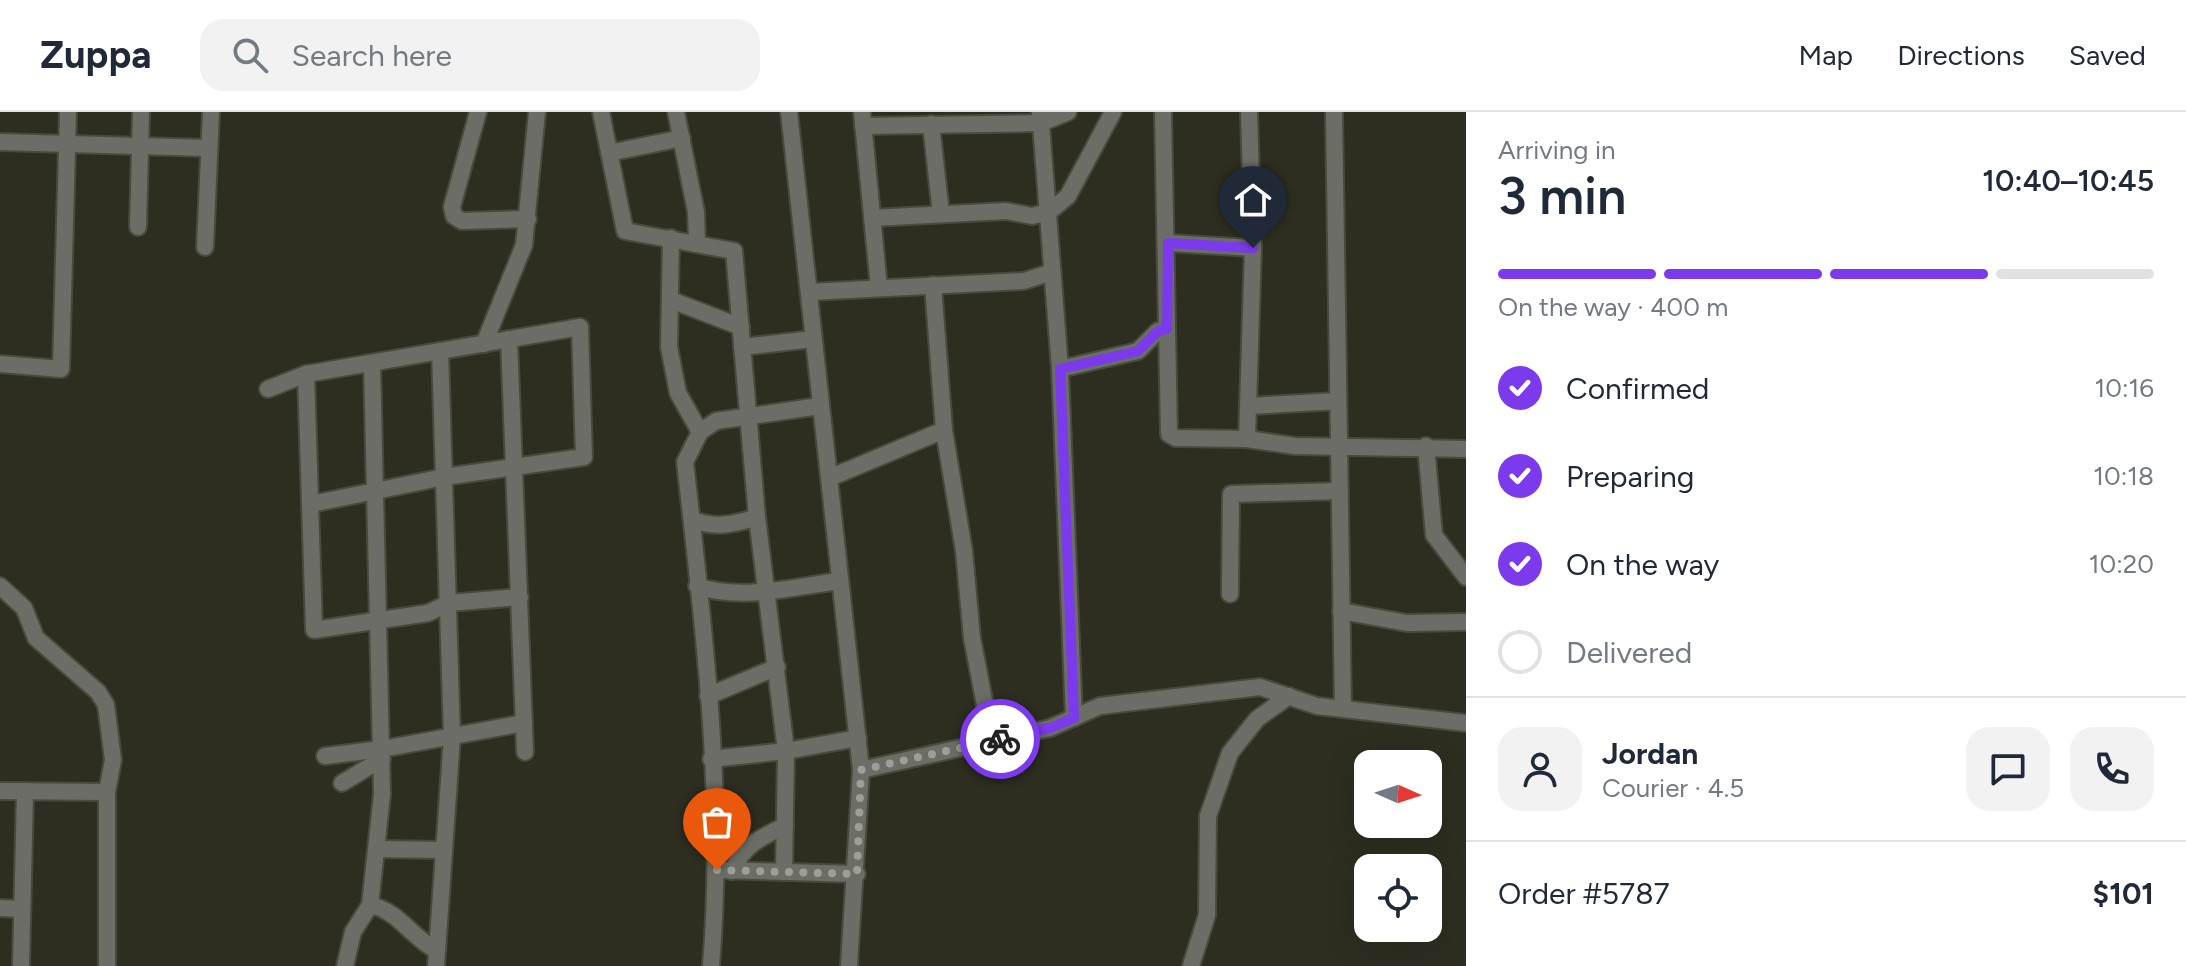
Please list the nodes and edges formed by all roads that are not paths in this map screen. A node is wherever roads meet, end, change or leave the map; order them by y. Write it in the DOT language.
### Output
graph roads {
  1 [pos="68,112"];
  2 [pos="141,112"];
  3 [pos="211,112"];
  4 [pos="478,112"];
  5 [pos="537,112"];
  6 [pos="601,112"];
  7 [pos="676,112"];
  8 [pos="789,112"];
  9 [pos="1068,112"];
  10 [pos="1113,112"];
  11 [pos="1163,112"];
  12 [pos="1249,112"];
  13 [pos="1334,112"];
  14 [pos="1040,117"];
  15 [pos="863,119"];
  16 [pos="931,124"];
  17 [pos="682,138"];
  18 [pos="0,142"];
  19 [pos="67,144"];
  20 [pos="141,146"];
  21 [pos="208,148"];
  22 [pos="609,153"];
  23 [pos="1049,212"];
  24 [pos="941,214"];
  25 [pos="872,218"];
  26 [pos="528,219"];
  27 [pos="138,227"];
  28 [pos="671,238"];
  29 [pos="697,242"];
  30 [pos="1168,243"];
  31 [pos="205,247"];
  32 [pos="1253,248"];
  33 [pos="1052,272"];
  34 [pos="933,285"];
  35 [pos="879,288"];
  36 [pos="810,292"];
  37 [pos="671,300"];
  38 [pos="741,327"];
  39 [pos="1167,329"];
  40 [pos="509,339"];
  41 [pos="813,339"];
  42 [pos="484,344"];
  43 [pos="742,347"];
  44 [pos="440,351"];
  45 [pos="372,363"];
  46 [pos="0,364"];
  47 [pos="1060,369"];
  48 [pos="306,374"];
  49 [pos="268,389"];
  50 [pos="1338,401"];
  51 [pos="820,406"];
  52 [pos="1248,406"];
  53 [pos="748,415"];
  54 [pos="944,430"];
  55 [pos="700,432"];
  56 [pos="1247,439"];
  57 [pos="1339,445"];
  58 [pos="1426,446"];
  59 [pos="1466,449"];
  60 [pos="515,466"];
  61 [pos="444,477"];
  62 [pos="829,478"];
  63 [pos="376,490"];
  64 [pos="1340,491"];
  65 [pos="311,504"];
  66 [pos="757,517"];
  67 [pos="692,520"];
  68 [pos="1466,577"];
  69 [pos="839,581"];
  70 [pos="0,586"];
  71 [pos="697,586"];
  72 [pos="766,590"];
  73 [pos="1230,594"];
  74 [pos="520,597"];
  75 [pos="449,603"];
  76 [pos="1341,611"];
  77 [pos="379,618"];
  78 [pos="1466,622"];
  79 [pos="777,667"];
  80 [pos="708,696"];
  81 [pos="1289,696"];
  82 [pos="1343,708"];
  83 [pos="1074,718"];
  84 [pos="524,723"];
  85 [pos="1466,723"];
  86 [pos="452,737"];
  87 [pos="858,738"];
  88 [pos="992,741"];
  89 [pos="786,751"];
  90 [pos="525,752"];
  91 [pos="382,754"];
  92 [pos="325,756"];
  93 [pos="711,759"];
  94 [pos="861,770"];
  95 [pos="342,783"];
  96 [pos="0,791"];
  97 [pos="25,791"];
  98 [pos="107,792"];
  99 [pos="785,826"];
  100 [pos="378,849"];
  101 [pos="444,850"];
  102 [pos="725,871"];
  103 [pos="784,872"];
  104 [pos="857,874"];
  105 [pos="370,905"];
  106 [pos="0,908"];
  107 [pos="22,909"];
  108 [pos="436,958"];
  109 [pos="21,966"];
  110 [pos="107,966"];
  111 [pos="345,966"];
  112 [pos="711,966"];
  113 [pos="849,966"];
  114 [pos="1191,966"];
  1 -- 19 [label="street"];
  2 -- 20 [label="street"];
  3 -- 21 [label="street"];
  4 -- 26 [label="street"];
  5 -- 26 [label="street"];
  6 -- 22 [label="street"];
  7 -- 17 [label="street"];
  8 -- 36 [label="street"];
  9 -- 14 [label="street"];
  10 -- 23 [label="street"];
  11 -- 30 [label="street"];
  12 -- 32 [label="street"];
  13 -- 50 [label="street"];
  14 -- 16 [label="street"];
  14 -- 23 [label="street"];
  15 -- 16 [label="street"];
  15 -- 25 [label="street"];
  16 -- 24 [label="street"];
  17 -- 22 [label="street"];
  17 -- 29 [label="street"];
  18 -- 19 [label="street"];
  19 -- 20 [label="street"];
  19 -- 46 [label="street"];
  20 -- 21 [label="street"];
  20 -- 27 [label="street"];
  21 -- 31 [label="street"];
  22 -- 28 [label="street"];
  23 -- 24 [label="street"];
  23 -- 33 [label="street"];
  24 -- 25 [label="street"];
  25 -- 35 [label="street"];
  26 -- 42 [label="street"];
  28 -- 29 [label="street"];
  28 -- 37 [label="street"];
  29 -- 38 [label="street"];
  30 -- 32 [label="street"];
  30 -- 39 [label="street"];
  32 -- 52 [label="street"];
  33 -- 34 [label="street"];
  33 -- 47 [label="street"];
  34 -- 35 [label="street"];
  34 -- 54 [label="street"];
  35 -- 36 [label="street"];
  36 -- 41 [label="street"];
  37 -- 38 [label="street"];
  37 -- 55 [label="street"];
  38 -- 43 [label="street"];
  39 -- 47 [label="street"];
  39 -- 56 [label="street"];
  40 -- 42 [label="street"];
  40 -- 60 [label="street"];
  40 -- 60 [label="street"];
  41 -- 43 [label="street"];
  41 -- 51 [label="street"];
  42 -- 44 [label="street"];
  43 -- 53 [label="street"];
  44 -- 45 [label="street"];
  44 -- 61 [label="street"];
  45 -- 48 [label="street"];
  45 -- 63 [label="street"];
  47 -- 83 [label="street"];
  48 -- 49 [label="street"];
  48 -- 65 [label="street"];
  50 -- 52 [label="street"];
  50 -- 57 [label="street"];
  51 -- 53 [label="street"];
  51 -- 62 [label="street"];
  52 -- 56 [label="street"];
  53 -- 55 [label="street"];
  53 -- 66 [label="street"];
  54 -- 62 [label="street"];
  54 -- 88 [label="street"];
  55 -- 67 [label="street"];
  56 -- 57 [label="street"];
  57 -- 58 [label="street"];
  57 -- 64 [label="street"];
  58 -- 59 [label="street"];
  58 -- 68 [label="street"];
  60 -- 61 [label="street"];
  60 -- 74 [label="street"];
  61 -- 63 [label="street"];
  61 -- 75 [label="street"];
  62 -- 69 [label="street"];
  63 -- 65 [label="street"];
  63 -- 77 [label="street"];
  64 -- 73 [label="street"];
  64 -- 76 [label="street"];
  65 -- 77 [label="street"];
  66 -- 67 [label="street"];
  66 -- 72 [label="street"];
  67 -- 71 [label="street"];
  69 -- 72 [label="street"];
  69 -- 87 [label="street"];
  70 -- 98 [label="street"];
  71 -- 72 [label="street"];
  71 -- 80 [label="street"];
  72 -- 79 [label="street"];
  74 -- 75 [label="street"];
  74 -- 84 [label="street"];
  75 -- 77 [label="street"];
  75 -- 86 [label="street"];
  76 -- 78 [label="street"];
  76 -- 82 [label="street"];
  77 -- 91 [label="street"];
  79 -- 80 [label="street"];
  79 -- 89 [label="street"];
  80 -- 93 [label="street"];
  81 -- 82 [label="street"];
  81 -- 83 [label="street"];
  81 -- 114 [label="street"];
  82 -- 85 [label="street"];
  83 -- 88 [label="street"];
  84 -- 86 [label="street"];
  84 -- 90 [label="street"];
  86 -- 91 [label="street"];
  86 -- 101 [label="street"];
  87 -- 89 [label="street"];
  87 -- 94 [label="street"];
  88 -- 94 [label="street"];
  89 -- 93 [label="street"];
  89 -- 99 [label="street"];
  91 -- 92 [label="street"];
  91 -- 95 [label="street"];
  91 -- 100 [label="street"];
  93 -- 102 [label="street"];
  94 -- 104 [label="street"];
  96 -- 97 [label="street"];
  97 -- 98 [label="street"];
  97 -- 107 [label="street"];
  98 -- 110 [label="street"];
  99 -- 102 [label="street"];
  99 -- 103 [label="street"];
  100 -- 101 [label="street"];
  100 -- 105 [label="street"];
  101 -- 108 [label="street"];
  102 -- 103 [label="street"];
  102 -- 112 [label="street"];
  103 -- 104 [label="street"];
  104 -- 113 [label="street"];
  105 -- 108 [label="street"];
  105 -- 111 [label="street"];
  106 -- 107 [label="street"];
  107 -- 109 [label="street"];
}
